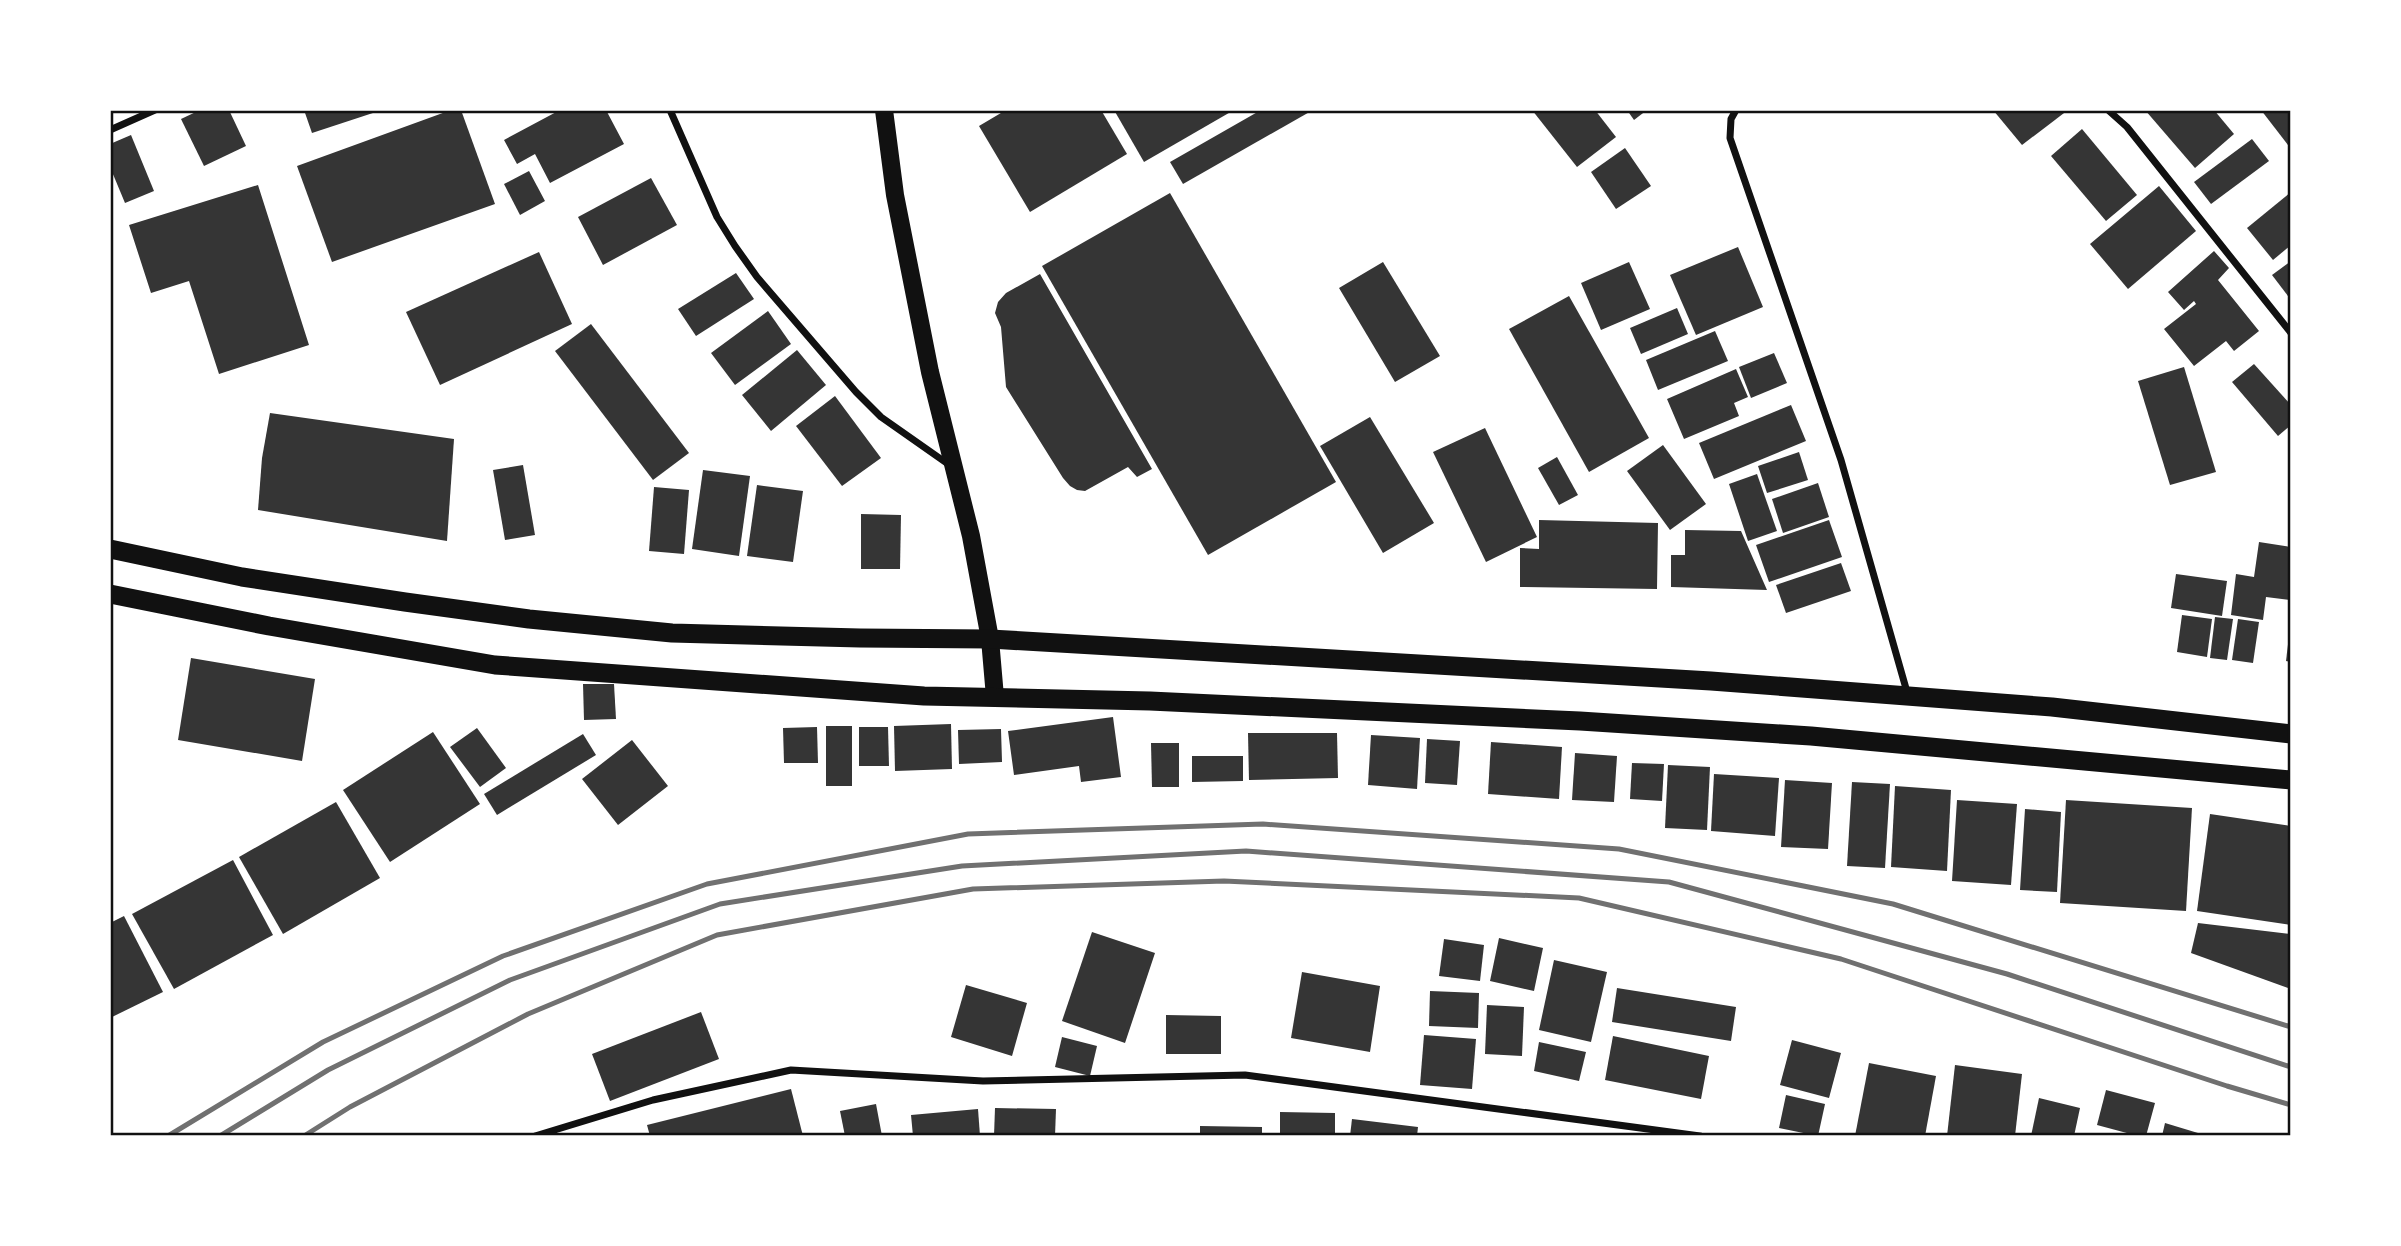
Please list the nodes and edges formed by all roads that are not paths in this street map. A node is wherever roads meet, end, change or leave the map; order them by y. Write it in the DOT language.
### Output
graph roads {
  1 [pos="155,110"];
  2 [pos="670,110"];
  3 [pos="884,110"];
  4 [pos="1736,110"];
  5 [pos="2108,110"];
  6 [pos="110,130"];
  7 [pos="2291,333"];
  8 [pos="953,467"];
  9 [pos="110,549"];
  10 [pos="110,594"];
  11 [pos="990,639"];
  12 [pos="995,696"];
  13 [pos="1908,697"];
  14 [pos="2291,734"];
  15 [pos="2291,780"];
  16 [pos="535,1136"];
  17 [pos="1700,1136"];
  1 -- 6 [label="street"];
  2 -- 8 [label="street"];
  3 -- 8 [label="main road"];
  4 -- 13 [label="street"];
  5 -- 7 [label="street"];
  8 -- 11 [label="main road"];
  9 -- 11 [label="highway"];
  10 -- 12 [label="highway"];
  11 -- 12 [label="main road"];
  11 -- 13 [label="highway"];
  12 -- 15 [label="highway"];
  13 -- 14 [label="highway"];
  16 -- 17 [label="street"];
}
